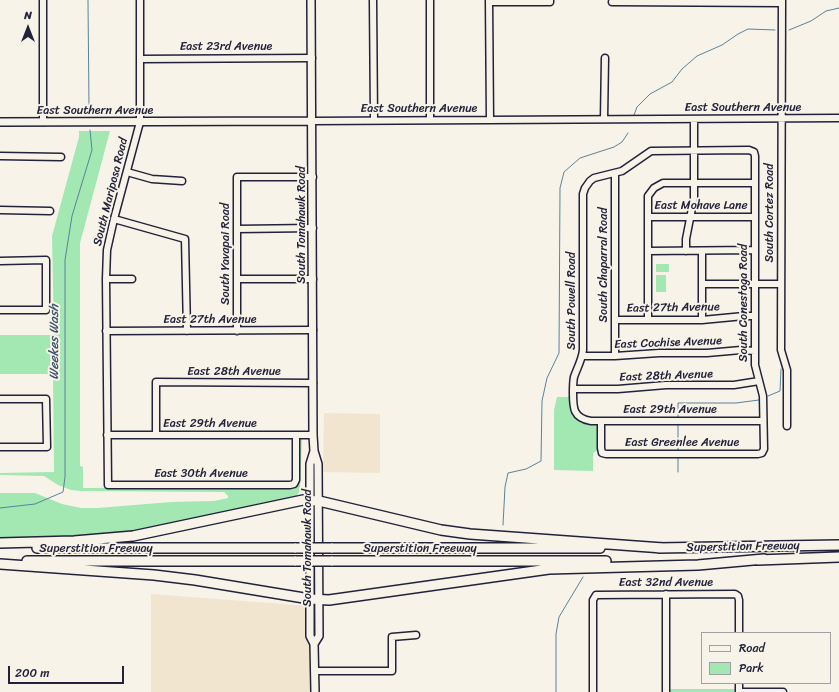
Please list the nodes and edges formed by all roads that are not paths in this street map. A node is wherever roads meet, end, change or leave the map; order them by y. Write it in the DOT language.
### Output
graph roads {
  1 [pos="43,0"];
  2 [pos="140,0"];
  3 [pos="311,0"];
  4 [pos="373,0"];
  5 [pos="430,0"];
  6 [pos="489,1"];
  7 [pos="550,1"];
  8 [pos="782,1"];
  9 [pos="612,2"];
  10 [pos="140,58"];
  11 [pos="312,58"];
  12 [pos="605,58"];
  13 [pos="839,118"];
  14 [pos="604,119"];
  15 [pos="694,119"];
  16 [pos="782,119"];
  17 [pos="374,120"];
  18 [pos="430,120"];
  19 [pos="490,120"];
  20 [pos="312,121"];
  21 [pos="0,122"];
  22 [pos="43,122"];
  23 [pos="140,122"];
  24 [pos="694,150"];
  25 [pos="0,156"];
  26 [pos="61,157"];
  27 [pos="127,172"];
  28 [pos="615,173"];
  29 [pos="313,177"];
  30 [pos="182,181"];
  31 [pos="694,183"];
  32 [pos="755,184"];
  33 [pos="0,210"];
  34 [pos="50,211"];
  35 [pos="648,217"];
  36 [pos="691,217"];
  37 [pos="755,217"];
  38 [pos="114,219"];
  39 [pos="237,228"];
  40 [pos="313,228"];
  41 [pos="755,250"];
  42 [pos="648,251"];
  43 [pos="686,251"];
  44 [pos="702,251"];
  45 [pos="0,261"];
  46 [pos="106,279"];
  47 [pos="132,279"];
  48 [pos="237,279"];
  49 [pos="313,279"];
  50 [pos="702,284"];
  51 [pos="755,284"];
  52 [pos="780,284"];
  53 [pos="0,310"];
  54 [pos="755,316"];
  55 [pos="615,320"];
  56 [pos="648,320"];
  57 [pos="702,320"];
  58 [pos="313,330"];
  59 [pos="106,331"];
  60 [pos="187,331"];
  61 [pos="237,331"];
  62 [pos="755,351"];
  63 [pos="583,356"];
  64 [pos="615,356"];
  65 [pos="759,381"];
  66 [pos="313,383"];
  67 [pos="573,389"];
  68 [pos="0,399"];
  69 [pos="578,416"];
  70 [pos="601,421"];
  71 [pos="763,421"];
  72 [pos="787,426"];
  73 [pos="156,434"];
  74 [pos="107,435"];
  75 [pos="296,435"];
  76 [pos="313,435"];
  77 [pos="0,447"];
  78 [pos="762,453"];
  79 [pos="108,486"];
  80 [pos="315,501"];
  81 [pos="0,543"];
  82 [pos="839,544"];
  83 [pos="0,548"];
  84 [pos="663,548"];
  85 [pos="839,557"];
  86 [pos="764,560"];
  87 [pos="0,561"];
  88 [pos="0,564"];
  89 [pos="666,594"];
  90 [pos="314,599"];
  91 [pos="739,632"];
  92 [pos="416,635"];
  93 [pos="314,671"];
  94 [pos="314,692"];
  95 [pos="593,692"];
  96 [pos="666,692"];
  97 [pos="739,692"];
  98 [pos="783,692"];
  1 -- 22 [label="street"];
  2 -- 10 [label="street, South Mariposa Road"];
  3 -- 11 [label="main road, South Tomahawk Road"];
  4 -- 17 [label="street"];
  5 -- 18 [label="street"];
  6 -- 7 [label="street"];
  6 -- 19 [label="street"];
  8 -- 9 [label="street"];
  8 -- 16 [label="street, South Cortez Road"];
  10 -- 11 [label="street, East 23rd Avenue"];
  10 -- 23 [label="street, South Mariposa Road"];
  11 -- 20 [label="main road, South Tomahawk Road"];
  12 -- 14 [label="street"];
  13 -- 16 [label="street, East Southern Avenue"];
  14 -- 15 [label="street, East Southern Avenue"];
  14 -- 19 [label="street, East Southern Avenue"];
  15 -- 16 [label="street, East Southern Avenue"];
  15 -- 24 [label="street"];
  16 -- 52 [label="street, South Cortez Road"];
  17 -- 18 [label="street, East Southern Avenue"];
  17 -- 20 [label="street, East Southern Avenue"];
  18 -- 19 [label="street, East Southern Avenue"];
  20 -- 23 [label="main road, East Southern Avenue"];
  20 -- 29 [label="main road, South Tomahawk Road"];
  21 -- 22 [label="main road, East Southern Avenue"];
  22 -- 23 [label="main road, East Southern Avenue"];
  23 -- 27 [label="street, South Mariposa Road"];
  24 -- 28 [label="street"];
  24 -- 31 [label="street"];
  24 -- 32 [label="street, South Conestoga Road"];
  25 -- 26 [label="street"];
  27 -- 30 [label="street"];
  27 -- 38 [label="street, South Mariposa Road"];
  28 -- 55 [label="street, South Chaparral Road"];
  28 -- 63 [label="street, South Powell Road"];
  29 -- 39 [label="street, South Yavapai Road"];
  29 -- 40 [label="main road, South Tomahawk Road"];
  31 -- 32 [label="street"];
  31 -- 35 [label="street"];
  31 -- 36 [label="street"];
  32 -- 37 [label="street, South Conestoga Road"];
  33 -- 34 [label="street"];
  35 -- 36 [label="street, East Mohave Lane"];
  35 -- 42 [label="street"];
  36 -- 37 [label="street, East Mohave Lane"];
  36 -- 43 [label="street"];
  37 -- 41 [label="street, South Conestoga Road"];
  38 -- 46 [label="street, South Mariposa Road"];
  38 -- 60 [label="street"];
  39 -- 40 [label="street"];
  39 -- 48 [label="street, South Yavapai Road"];
  40 -- 49 [label="main road, South Tomahawk Road"];
  41 -- 44 [label="street"];
  41 -- 51 [label="street, South Conestoga Road"];
  42 -- 43 [label="street"];
  42 -- 56 [label="street"];
  43 -- 44 [label="street"];
  44 -- 50 [label="street"];
  45 -- 53 [label="street"];
  46 -- 47 [label="street"];
  46 -- 59 [label="street, South Mariposa Road"];
  48 -- 49 [label="street"];
  48 -- 61 [label="street, South Yavapai Road"];
  49 -- 58 [label="main road, South Tomahawk Road"];
  50 -- 51 [label="street"];
  50 -- 57 [label="street"];
  51 -- 52 [label="street"];
  51 -- 54 [label="street, South Conestoga Road"];
  52 -- 72 [label="street, South Cortez Road"];
  54 -- 57 [label="street, East 27th Avenue"];
  54 -- 62 [label="street, South Conestoga Road"];
  55 -- 56 [label="street, East 27th Avenue"];
  55 -- 64 [label="street, South Chaparral Road"];
  56 -- 57 [label="street, East 27th Avenue"];
  58 -- 61 [label="street, East 27th Avenue"];
  58 -- 66 [label="main road, South Tomahawk Road"];
  59 -- 60 [label="street, East 27th Avenue"];
  59 -- 74 [label="street, South Mariposa Road"];
  60 -- 61 [label="street, East 27th Avenue"];
  62 -- 64 [label="street, East Cochise Avenue"];
  62 -- 65 [label="street, South Conestoga Road"];
  63 -- 64 [label="street, East Cochise Avenue"];
  63 -- 67 [label="street, South Powell Road"];
  65 -- 67 [label="street, East 28th Avenue"];
  65 -- 71 [label="street, South Conestoga Road"];
  66 -- 73 [label="street, East 28th Avenue"];
  66 -- 76 [label="main road, South Tomahawk Road"];
  67 -- 69 [label="street, South Powell Road"];
  68 -- 77 [label="street"];
  69 -- 70 [label="street, East 29th Avenue"];
  70 -- 71 [label="street, East 29th Avenue"];
  70 -- 78 [label="street, East Greenlee Avenue"];
  71 -- 78 [label="street, South Conestoga Road"];
  73 -- 74 [label="street, East 29th Avenue"];
  73 -- 75 [label="street, East 29th Avenue"];
  74 -- 79 [label="street, South Mariposa Road"];
  75 -- 76 [label="street, East 29th Avenue"];
  75 -- 79 [label="street, East 30th Avenue"];
  76 -- 80 [label="main road, South Tomahawk Road"];
  80 -- 81 [label="highway"];
  80 -- 84 [label="highway"];
  80 -- 90 [label="main road, South Tomahawk Road"];
  82 -- 84 [label="highway, Superstition Freeway"];
  83 -- 84 [label="highway, Superstition Freeway, bridge"];
  85 -- 86 [label="highway, Superstition Freeway"];
  86 -- 87 [label="highway, Superstition Freeway, bridge"];
  86 -- 90 [label="highway"];
  88 -- 90 [label="highway"];
  89 -- 91 [label="street, East 32nd Avenue"];
  89 -- 95 [label="street, East 32nd Avenue"];
  89 -- 96 [label="street"];
  90 -- 93 [label="main road, South Tomahawk Road"];
  92 -- 93 [label="street"];
  93 -- 94 [label="main road, South Tomahawk Road"];
  97 -- 98 [label="street"];
}
